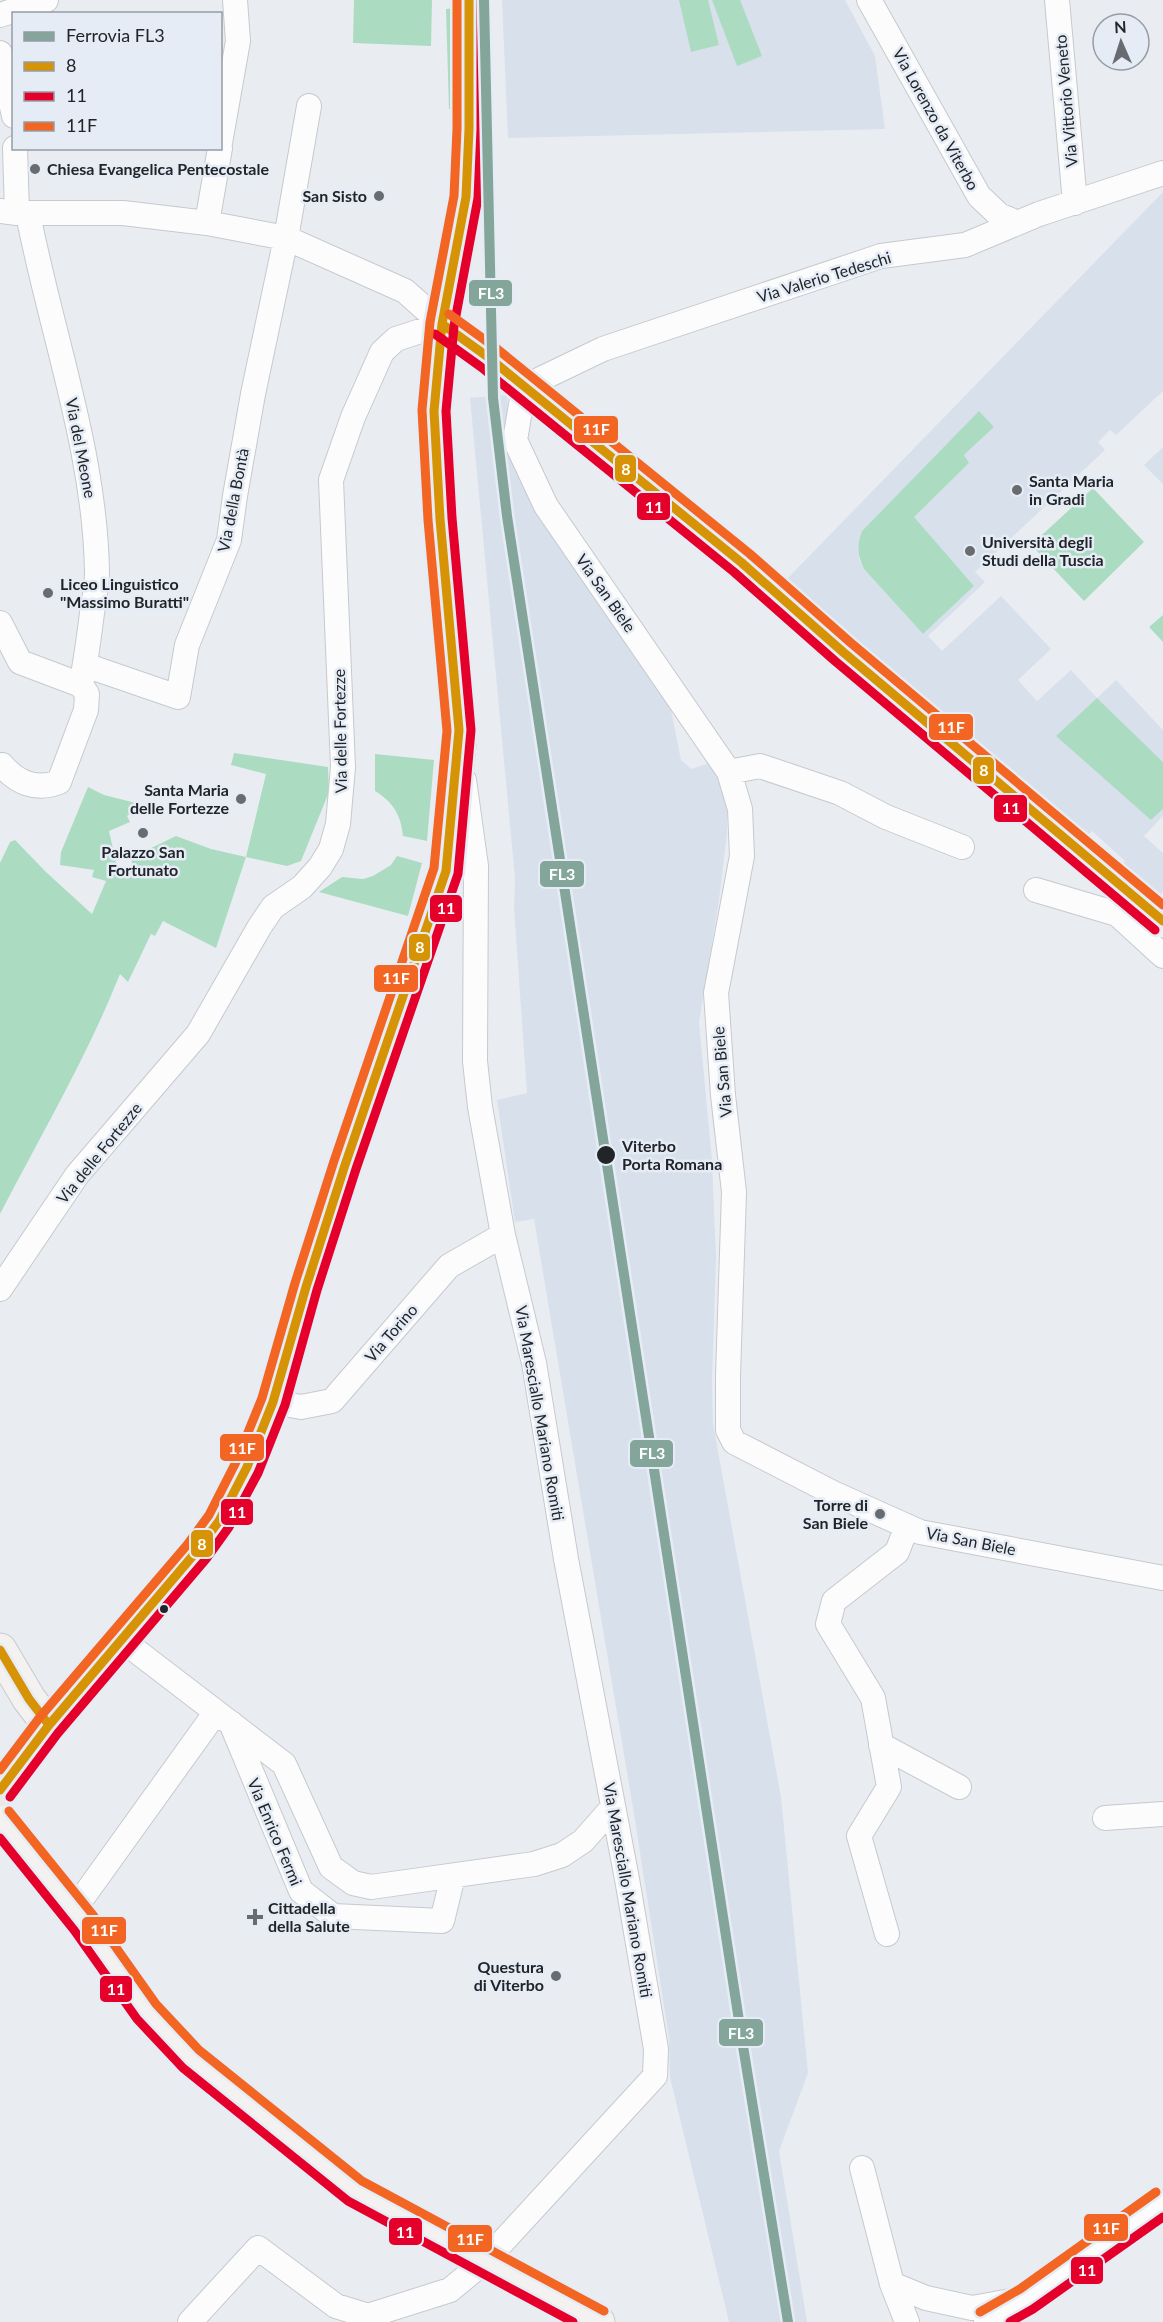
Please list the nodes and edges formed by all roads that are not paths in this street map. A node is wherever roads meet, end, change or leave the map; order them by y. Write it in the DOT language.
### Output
graph roads {
  1 [pos="46,0"];
  2 [pos="235,0"];
  3 [pos="469,0"];
  4 [pos="868,0"];
  5 [pos="1057,0"];
  6 [pos="0,15"];
  7 [pos="0,53"];
  8 [pos="309,106"];
  9 [pos="12,107"];
  10 [pos="222,132"];
  11 [pos="15,150"];
  12 [pos="220,150"];
  13 [pos="1163,173"];
  14 [pos="1075,203"];
  15 [pos="15,213"];
  16 [pos="207,223"];
  17 [pos="1018,223"];
  18 [pos="286,238"];
  19 [pos="442,324"];
  20 [pos="524,387"];
  21 [pos="0,623"];
  22 [pos="10,660"];
  23 [pos="83,675"];
  24 [pos="459,745"];
  25 [pos="2,765"];
  26 [pos="729,772"];
  27 [pos="962,847"];
  28 [pos="1036,890"];
  29 [pos="1163,921"];
  30 [pos="1163,956"];
  31 [pos="503,1235"];
  32 [pos="0,1289"];
  33 [pos="273,1402"];
  34 [pos="907,1526"];
  35 [pos="1163,1578"];
  36 [pos="122,1640"];
  37 [pos="0,1650"];
  38 [pos="223,1718"];
  39 [pos="49,1725"];
  40 [pos="881,1744"];
  41 [pos="959,1787"];
  42 [pos="0,1790"];
  43 [pos="613,1807"];
  44 [pos="1163,1814"];
  45 [pos="1105,1818"];
  46 [pos="0,1819"];
  47 [pos="453,1875"];
  48 [pos="73,1911"];
  49 [pos="887,1934"];
  50 [pos="862,2168"];
  51 [pos="1162,2203"];
  52 [pos="485,2260"];
  53 [pos="892,2284"];
  54 [pos="926,2298"];
  55 [pos="1026,2299"];
  56 [pos="190,2322"];
  57 [pos="598,2322"];
  58 [pos="893,2322"];
  59 [pos="907,2322"];
  60 [pos="938,2322"];
  61 [pos="986,2322"];
  62 [pos="1017,2322"];
  1 -- 6 [label="street"];
  2 -- 10 [label="street"];
  3 -- 19 [label="main road"];
  4 -- 17 [label="street, Via Lorenzo da Viterbo"];
  5 -- 14 [label="street, Via Vittorio Veneto"];
  7 -- 9 [label="street"];
  8 -- 18 [label="street"];
  11 -- 15 [label="street, Via del Meone"];
  12 -- 16 [label="street"];
  13 -- 14 [label="street, Via Valerio Tedeschi"];
  14 -- 17 [label="street, Via Valerio Tedeschi"];
  15 -- 16 [label="street"];
  15 -- 23 [label="street, Via del Meone"];
  16 -- 18 [label="street"];
  17 -- 20 [label="street, Via Valerio Tedeschi"];
  18 -- 19 [label="street"];
  18 -- 23 [label="street, Via della Bontà"];
  19 -- 20 [label="main road"];
  19 -- 24 [label="main road"];
  19 -- 32 [label="street, Via delle Fortezze"];
  20 -- 26 [label="street, Via San Biele"];
  20 -- 29 [label="main road"];
  21 -- 22 [label="street"];
  22 -- 23 [label="street"];
  23 -- 25 [label="street, Via del Meone"];
  24 -- 31 [label="street, Via Maresciallo Mariano Romiti"];
  24 -- 33 [label="main road"];
  26 -- 27 [label="street"];
  26 -- 34 [label="street, Via San Biele"];
  28 -- 30 [label="street"];
  31 -- 33 [label="street, Via Torino"];
  31 -- 43 [label="street, Via Maresciallo Mariano Romiti"];
  33 -- 36 [label="main road"];
  34 -- 35 [label="street, Via San Biele"];
  34 -- 40 [label="street"];
  36 -- 38 [label="street, Via Enrico Fermi"];
  36 -- 39 [label="main road"];
  37 -- 39 [label="main road"];
  38 -- 47 [label="street, Via Enrico Fermi"];
  38 -- 47 [label="street, Via Enrico Fermi"];
  38 -- 48 [label="street"];
  39 -- 42 [label="main road"];
  40 -- 41 [label="street"];
  40 -- 49 [label="street"];
  43 -- 47 [label="street, Via Enrico Fermi"];
  43 -- 52 [label="street, Via Maresciallo Mariano Romiti"];
  44 -- 45 [label="street"];
  46 -- 48 [label="main road"];
  48 -- 52 [label="main road"];
  50 -- 53 [label="street"];
  51 -- 55 [label="street"];
  52 -- 56 [label="street"];
  52 -- 57 [label="main road"];
  53 -- 54 [label="street"];
  53 -- 58 [label="street"];
  53 -- 59 [label="street"];
  54 -- 55 [label="street"];
  54 -- 60 [label="street"];
  55 -- 61 [label="street"];
  55 -- 62 [label="street"];
}
